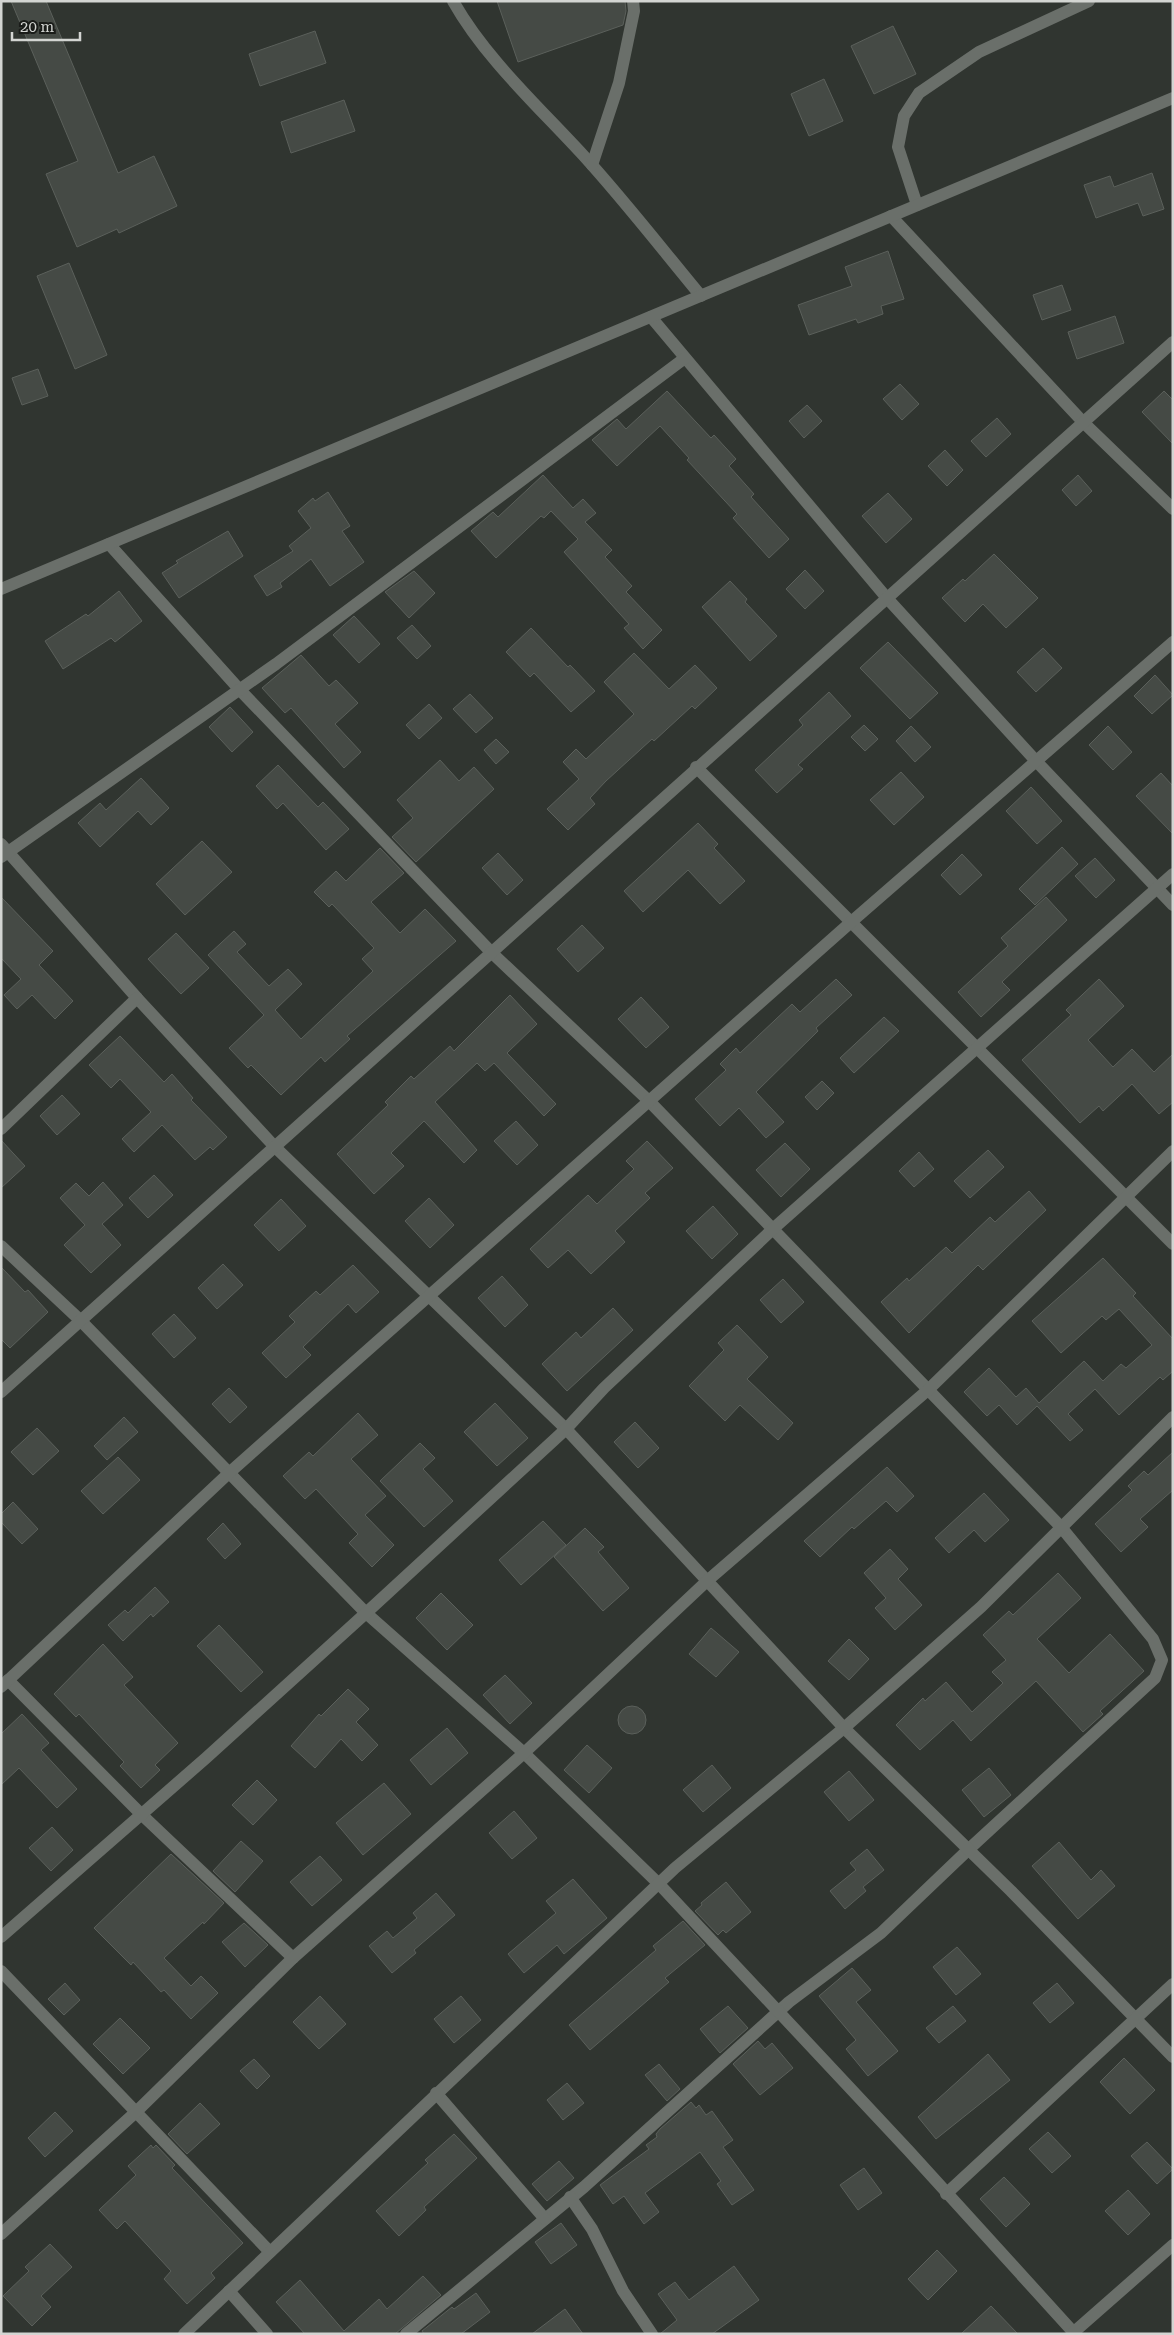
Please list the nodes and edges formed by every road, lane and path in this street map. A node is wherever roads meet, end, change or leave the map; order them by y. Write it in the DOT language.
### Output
graph roads {
  1 [pos="453,1"];
  2 [pos="633,1"];
  3 [pos="1089,1"];
  4 [pos="1173,98"];
  5 [pos="592,165"];
  6 [pos="917,205"];
  7 [pos="891,216"];
  8 [pos="701,296"];
  9 [pos="651,317"];
  10 [pos="1173,342"];
  11 [pos="685,358"];
  12 [pos="1083,422"];
  13 [pos="1173,509"];
  14 [pos="109,544"];
  15 [pos="1,589"];
  16 [pos="886,597"];
  17 [pos="1173,642"];
  18 [pos="239,689"];
  19 [pos="1036,761"];
  20 [pos="696,767"];
  21 [pos="4,851"];
  22 [pos="1173,874"];
  23 [pos="1157,888"];
  24 [pos="1173,905"];
  25 [pos="850,922"];
  26 [pos="490,952"];
  27 [pos="137,998"];
  28 [pos="976,1048"];
  29 [pos="649,1101"];
  30 [pos="1,1129"];
  31 [pos="274,1146"];
  32 [pos="1173,1151"];
  33 [pos="1126,1196"];
  34 [pos="774,1228"];
  35 [pos="1173,1244"];
  36 [pos="1,1246"];
  37 [pos="429,1296"];
  38 [pos="80,1320"];
  39 [pos="929,1390"];
  40 [pos="1,1392"];
  41 [pos="1173,1417"];
  42 [pos="566,1429"];
  43 [pos="229,1474"];
  44 [pos="1061,1527"];
  45 [pos="707,1581"];
  46 [pos="366,1613"];
  47 [pos="5,1683"];
  48 [pos="844,1728"];
  49 [pos="524,1753"];
  50 [pos="141,1814"];
  51 [pos="969,1849"];
  52 [pos="658,1884"];
  53 [pos="1,1937"];
  54 [pos="293,1958"];
  55 [pos="1,1971"];
  56 [pos="1173,1984"];
  57 [pos="778,2012"];
  58 [pos="1135,2018"];
  59 [pos="1173,2057"];
  60 [pos="436,2093"];
  61 [pos="136,2112"];
  62 [pos="946,2194"];
  63 [pos="570,2197"];
  64 [pos="545,2219"];
  65 [pos="1,2234"];
  66 [pos="1173,2245"];
  67 [pos="270,2252"];
  68 [pos="229,2291"];
  69 [pos="1074,2333"];
  70 [pos="184,2334"];
  71 [pos="267,2334"];
  72 [pos="406,2334"];
  73 [pos="652,2334"];
  1 -- 5 [label="street"];
  2 -- 5 [label="street"];
  3 -- 6 [label="street"];
  4 -- 6 [label="street"];
  5 -- 8 [label="street"];
  6 -- 7 [label="street"];
  7 -- 8 [label="street"];
  7 -- 12 [label="street"];
  8 -- 9 [label="street"];
  9 -- 11 [label="street"];
  9 -- 14 [label="street"];
  10 -- 12 [label="street"];
  11 -- 16 [label="street"];
  11 -- 18 [label="street"];
  12 -- 13 [label="street"];
  12 -- 16 [label="street"];
  14 -- 15 [label="street"];
  14 -- 18 [label="street"];
  16 -- 19 [label="street"];
  16 -- 20 [label="street"];
  17 -- 19 [label="street"];
  18 -- 21 [label="street"];
  18 -- 26 [label="street"];
  19 -- 23 [label="street"];
  19 -- 25 [label="street"];
  20 -- 25 [label="street"];
  20 -- 26 [label="street"];
  21 -- 27 [label="street"];
  22 -- 23 [label="street"];
  23 -- 24 [label="street"];
  23 -- 28 [label="street"];
  25 -- 28 [label="street"];
  25 -- 29 [label="street"];
  26 -- 29 [label="street"];
  26 -- 31 [label="street"];
  27 -- 30 [label="street"];
  27 -- 31 [label="street"];
  28 -- 33 [label="street"];
  28 -- 34 [label="street"];
  29 -- 34 [label="street"];
  29 -- 37 [label="street"];
  31 -- 37 [label="street"];
  31 -- 38 [label="street"];
  32 -- 33 [label="street"];
  33 -- 35 [label="street"];
  33 -- 39 [label="street"];
  34 -- 39 [label="street"];
  34 -- 42 [label="street"];
  36 -- 38 [label="street"];
  37 -- 42 [label="street"];
  37 -- 43 [label="street"];
  38 -- 40 [label="street"];
  38 -- 43 [label="street"];
  39 -- 44 [label="street"];
  39 -- 45 [label="street"];
  41 -- 44 [label="street"];
  42 -- 45 [label="street"];
  42 -- 46 [label="street"];
  43 -- 46 [label="street"];
  43 -- 47 [label="street"];
  44 -- 48 [label="street"];
  44 -- 51 [label="street"];
  45 -- 48 [label="street"];
  45 -- 49 [label="street"];
  46 -- 49 [label="street"];
  46 -- 50 [label="street"];
  47 -- 50 [label="street"];
  48 -- 51 [label="street"];
  48 -- 52 [label="street"];
  49 -- 52 [label="street"];
  49 -- 54 [label="street"];
  50 -- 53 [label="street"];
  50 -- 54 [label="street"];
  51 -- 57 [label="street"];
  51 -- 58 [label="street"];
  52 -- 57 [label="street"];
  52 -- 60 [label="street"];
  54 -- 61 [label="street"];
  55 -- 61 [label="street"];
  56 -- 58 [label="street"];
  57 -- 62 [label="street"];
  57 -- 63 [label="street"];
  58 -- 59 [label="street"];
  58 -- 62 [label="street"];
  60 -- 64 [label="street"];
  60 -- 67 [label="street"];
  61 -- 65 [label="street"];
  61 -- 67 [label="street"];
  62 -- 69 [label="street"];
  63 -- 64 [label="street"];
  63 -- 73 [label="street"];
  64 -- 72 [label="street"];
  66 -- 69 [label="street"];
  67 -- 68 [label="street"];
  68 -- 70 [label="street"];
  68 -- 71 [label="street"];
}
